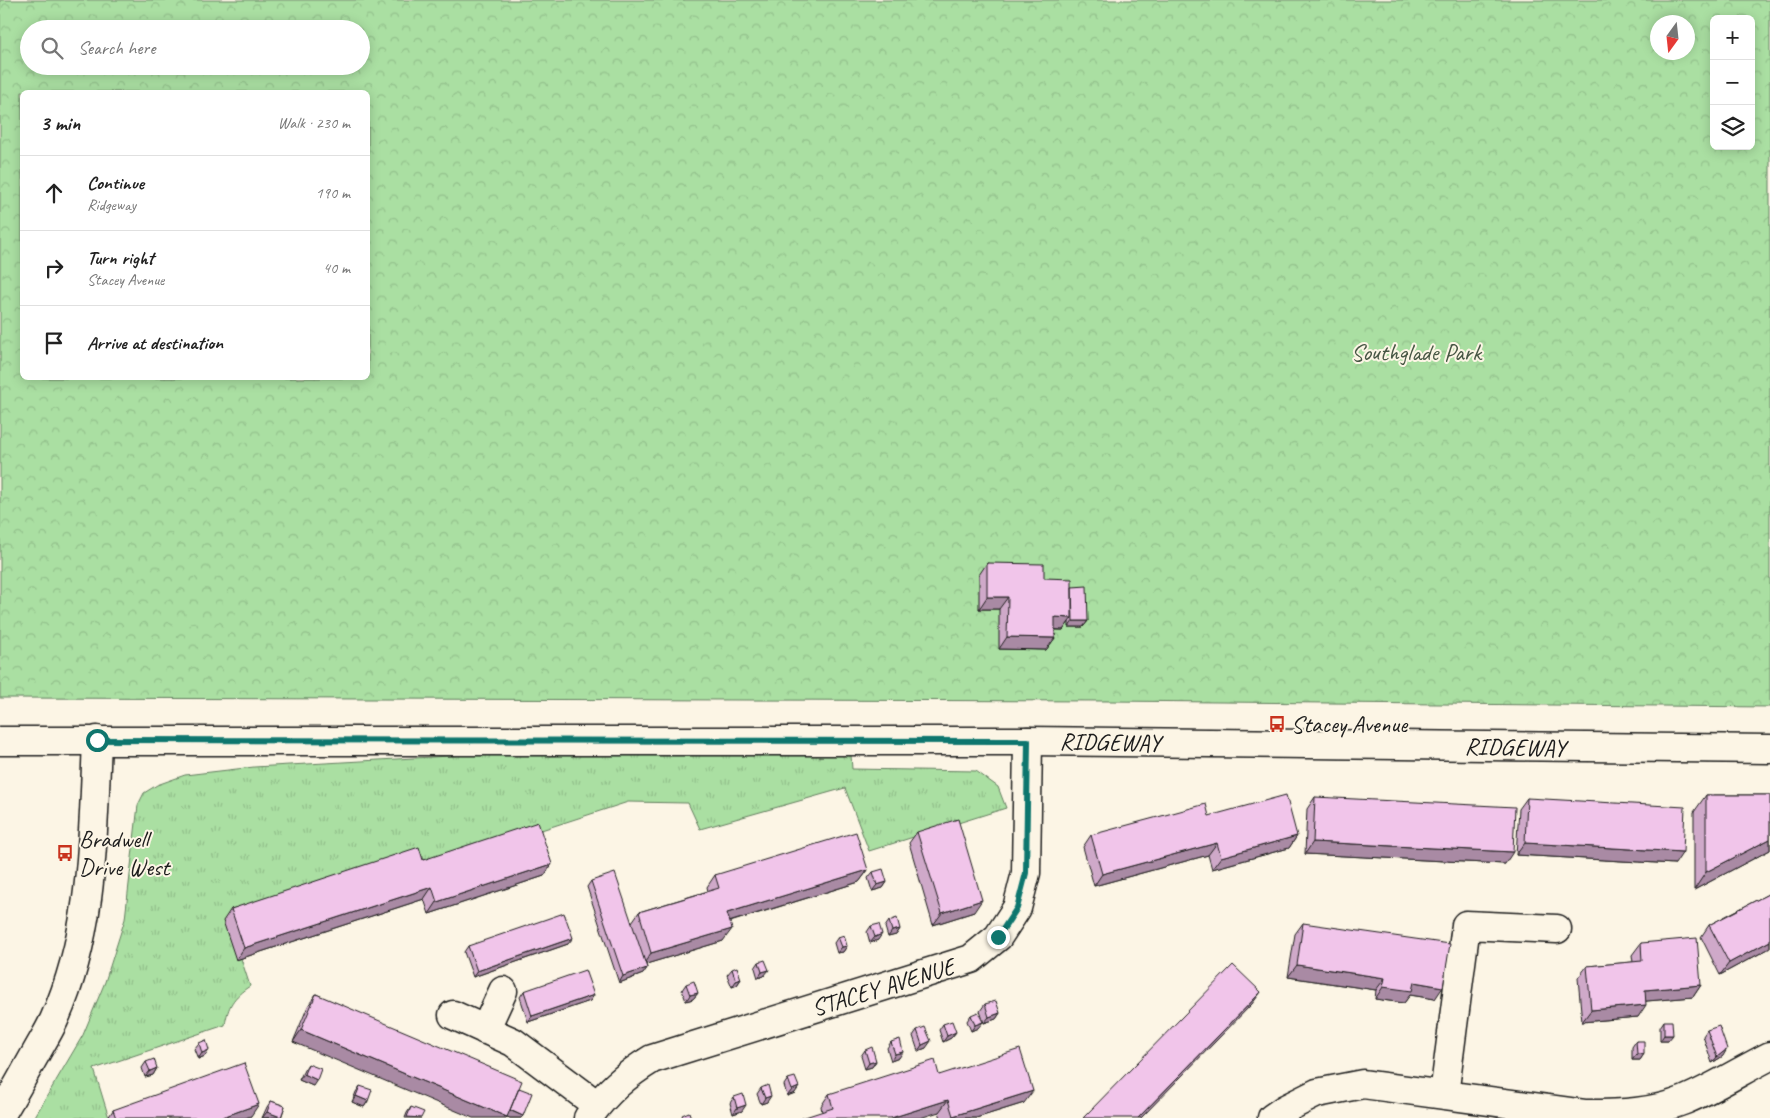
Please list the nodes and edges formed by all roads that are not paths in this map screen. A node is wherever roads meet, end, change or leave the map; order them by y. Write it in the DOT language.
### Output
graph roads {
  1 [pos="97,740"];
  2 [pos="0,741"];
  3 [pos="1028,741"];
  4 [pos="1770,750"];
  5 [pos="1557,929"];
  6 [pos="503,991"];
  7 [pos="453,1015"];
  8 [pos="485,1030"];
  9 [pos="1770,1056"];
  10 [pos="1444,1095"];
  11 [pos="2,1106"];
  12 [pos="593,1111"];
  13 [pos="1272,1118"];
  1 -- 2 [label="street, RIDGEWAY"];
  1 -- 3 [label="street, RIDGEWAY"];
  1 -- 11 [label="street"];
  3 -- 4 [label="street, RIDGEWAY"];
  3 -- 12 [label="street, STACEY AVENUE"];
  5 -- 10 [label="street"];
  6 -- 8 [label="street"];
  7 -- 8 [label="street"];
  8 -- 12 [label="street"];
  9 -- 10 [label="street"];
  10 -- 13 [label="street"];
}
